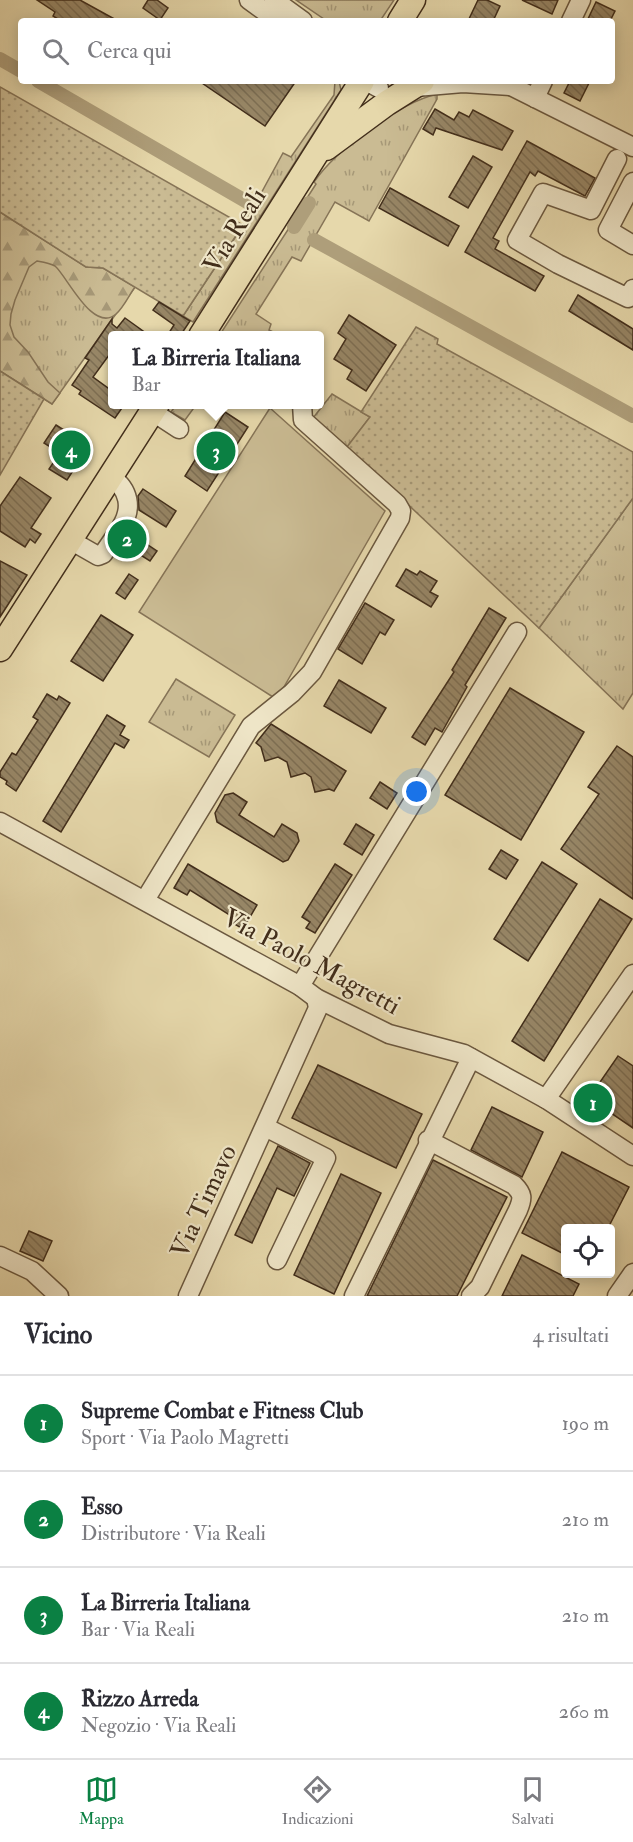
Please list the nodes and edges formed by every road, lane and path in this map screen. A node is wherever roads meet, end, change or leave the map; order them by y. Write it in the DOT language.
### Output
graph roads {
  1 [pos="249,0"];
  2 [pos="274,0"];
  3 [pos="581,0"];
  4 [pos="274,18"];
  5 [pos="299,18"];
  6 [pos="572,18"];
  7 [pos="422,84"];
  8 [pos="506,84"];
  9 [pos="542,84"];
  10 [pos="381,85"];
  11 [pos="535,98"];
  12 [pos="633,147"];
  13 [pos="315,156"];
  14 [pos="617,159"];
  15 [pos="633,182"];
  16 [pos="633,245"];
  17 [pos="633,289"];
  18 [pos="204,331"];
  19 [pos="154,409"];
  20 [pos="156,409"];
  21 [pos="302,409"];
  22 [pos="179,429"];
  23 [pos="111,477"];
  24 [pos="70,540"];
  25 [pos="517,632"];
  26 [pos="0,649"];
  27 [pos="0,822"];
  28 [pos="145,900"];
  29 [pos="633,974"];
  30 [pos="300,986"];
  31 [pos="316,998"];
  32 [pos="471,1058"];
  33 [pos="546,1099"];
  34 [pos="265,1127"];
  35 [pos="428,1140"];
  36 [pos="633,1156"];
  37 [pos="0,1256"];
  38 [pos="277,1260"];
  39 [pos="633,1273"];
  40 [pos="633,1284"];
  41 [pos="51,1292"];
  42 [pos="188,1296"];
  43 [pos="354,1296"];
  44 [pos="471,1296"];
  45 [pos="617,1296"];
  46 [pos="625,1296"];
  1 -- 4 [label="street"];
  2 -- 5 [label="street"];
  3 -- 6 [label="street"];
  7 -- 10 [label="street"];
  8 -- 11 [label="street"];
  9 -- 11 [label="street"];
  10 -- 13 [label="main road, Via Reali"];
  10 -- 13 [label="main road, Via Reali"];
  11 -- 12 [label="street"];
  13 -- 18 [label="main road, Via Reali"];
  14 -- 17 [label="street"];
  15 -- 16 [label="street"];
  19 -- 23 [label="main road"];
  20 -- 22 [label="street"];
  21 -- 28 [label="street"];
  23 -- 24 [label="main road"];
  23 -- 24 [label="street"];
  24 -- 26 [label="main road"];
  25 -- 30 [label="street"];
  27 -- 28 [label="street, Via Paolo Magretti"];
  28 -- 30 [label="street, Via Paolo Magretti"];
  29 -- 33 [label="street"];
  30 -- 31 [label="street, Via Paolo Magretti"];
  31 -- 32 [label="street, Via Paolo Magretti"];
  31 -- 34 [label="street, Via Timavo"];
  32 -- 33 [label="street, Via Paolo Magretti"];
  32 -- 35 [label="street"];
  33 -- 36 [label="street, Via Paolo Magretti"];
  34 -- 38 [label="street, Via Timavo"];
  34 -- 42 [label="street, Via Timavo"];
  35 -- 43 [label="street"];
  35 -- 44 [label="street"];
  37 -- 41 [label="street"];
  39 -- 45 [label="street"];
  40 -- 46 [label="street"];
}
